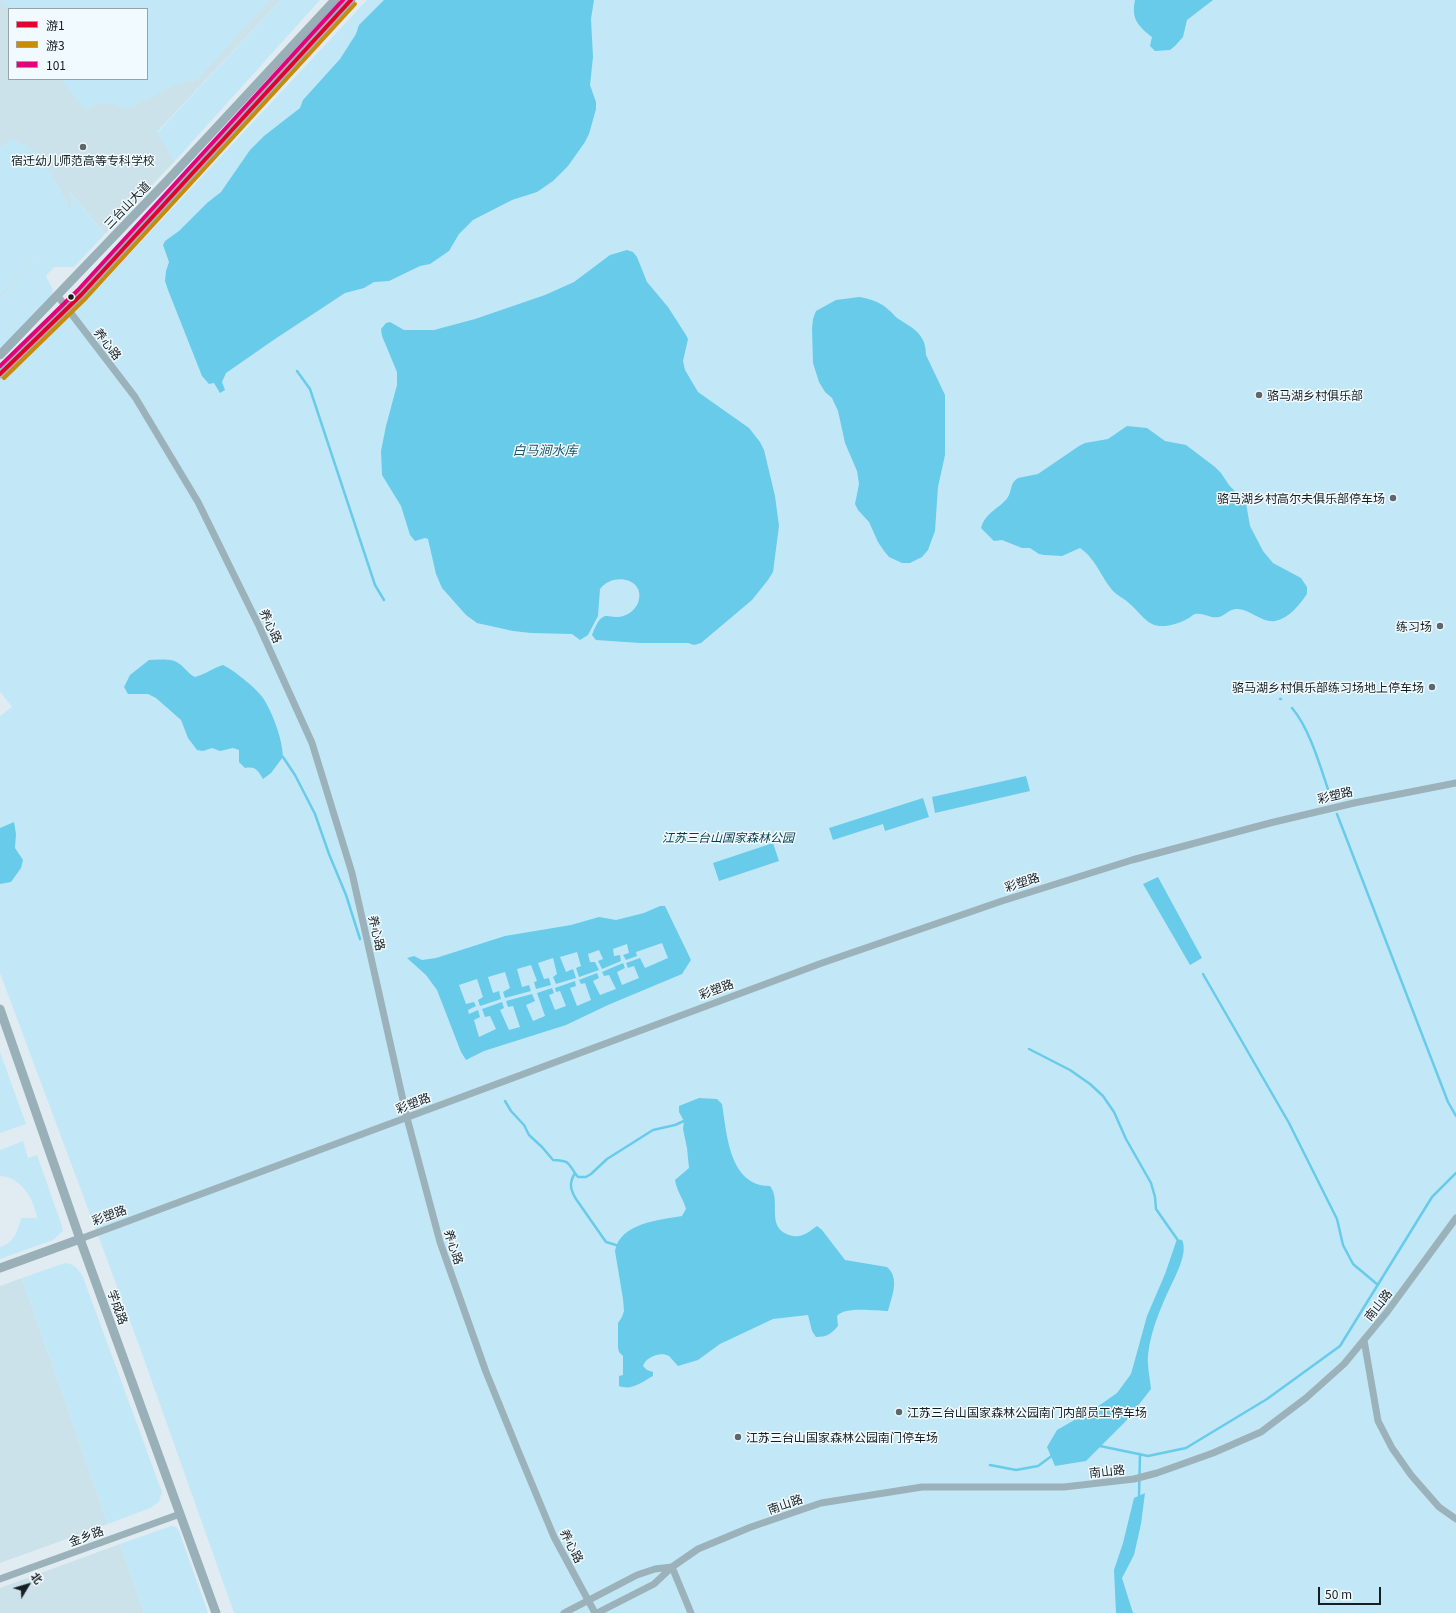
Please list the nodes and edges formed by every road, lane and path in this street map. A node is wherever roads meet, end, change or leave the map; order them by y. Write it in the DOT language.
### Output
graph roads {
  1 [pos="335,0"];
  2 [pos="351,0"];
  3 [pos="57,295"];
  4 [pos="67,309"];
  5 [pos="0,355"];
  6 [pos="0,374"];
  7 [pos="1456,783"];
  8 [pos="0,1009"];
  9 [pos="407,1118"];
  10 [pos="1456,1218"];
  11 [pos="80,1239"];
  12 [pos="0,1268"];
  13 [pos="1364,1340"];
  14 [pos="180,1514"];
  15 [pos="1456,1519"];
  16 [pos="672,1567"];
  17 [pos="0,1579"];
  18 [pos="588,1601"];
  19 [pos="216,1613"];
  20 [pos="564,1613"];
  21 [pos="596,1613"];
  22 [pos="691,1613"];
  1 -- 3 [label="main road, 三台山大道"];
  2 -- 4 [label="main road"];
  3 -- 4 [label="street, 养心路"];
  3 -- 5 [label="main road, 三台山大道"];
  4 -- 6 [label="main road"];
  4 -- 9 [label="street, 养心路"];
  7 -- 9 [label="street, 彩塑路"];
  8 -- 11 [label="main road, 学成路"];
  9 -- 11 [label="street, 彩塑路"];
  9 -- 18 [label="street, 养心路"];
  10 -- 13 [label="street, 南山路"];
  11 -- 12 [label="main road, 彩塑路"];
  11 -- 14 [label="main road, 学成路"];
  13 -- 15 [label="street"];
  13 -- 16 [label="street, 南山路"];
  14 -- 17 [label="street, 金乡路"];
  14 -- 19 [label="main road, 学成路"];
  16 -- 18 [label="street, 南山路"];
  16 -- 21 [label="street, 南山路"];
  16 -- 22 [label="street"];
  18 -- 20 [label="street, 南山路"];
  18 -- 21 [label="street, 养心路"];
}
